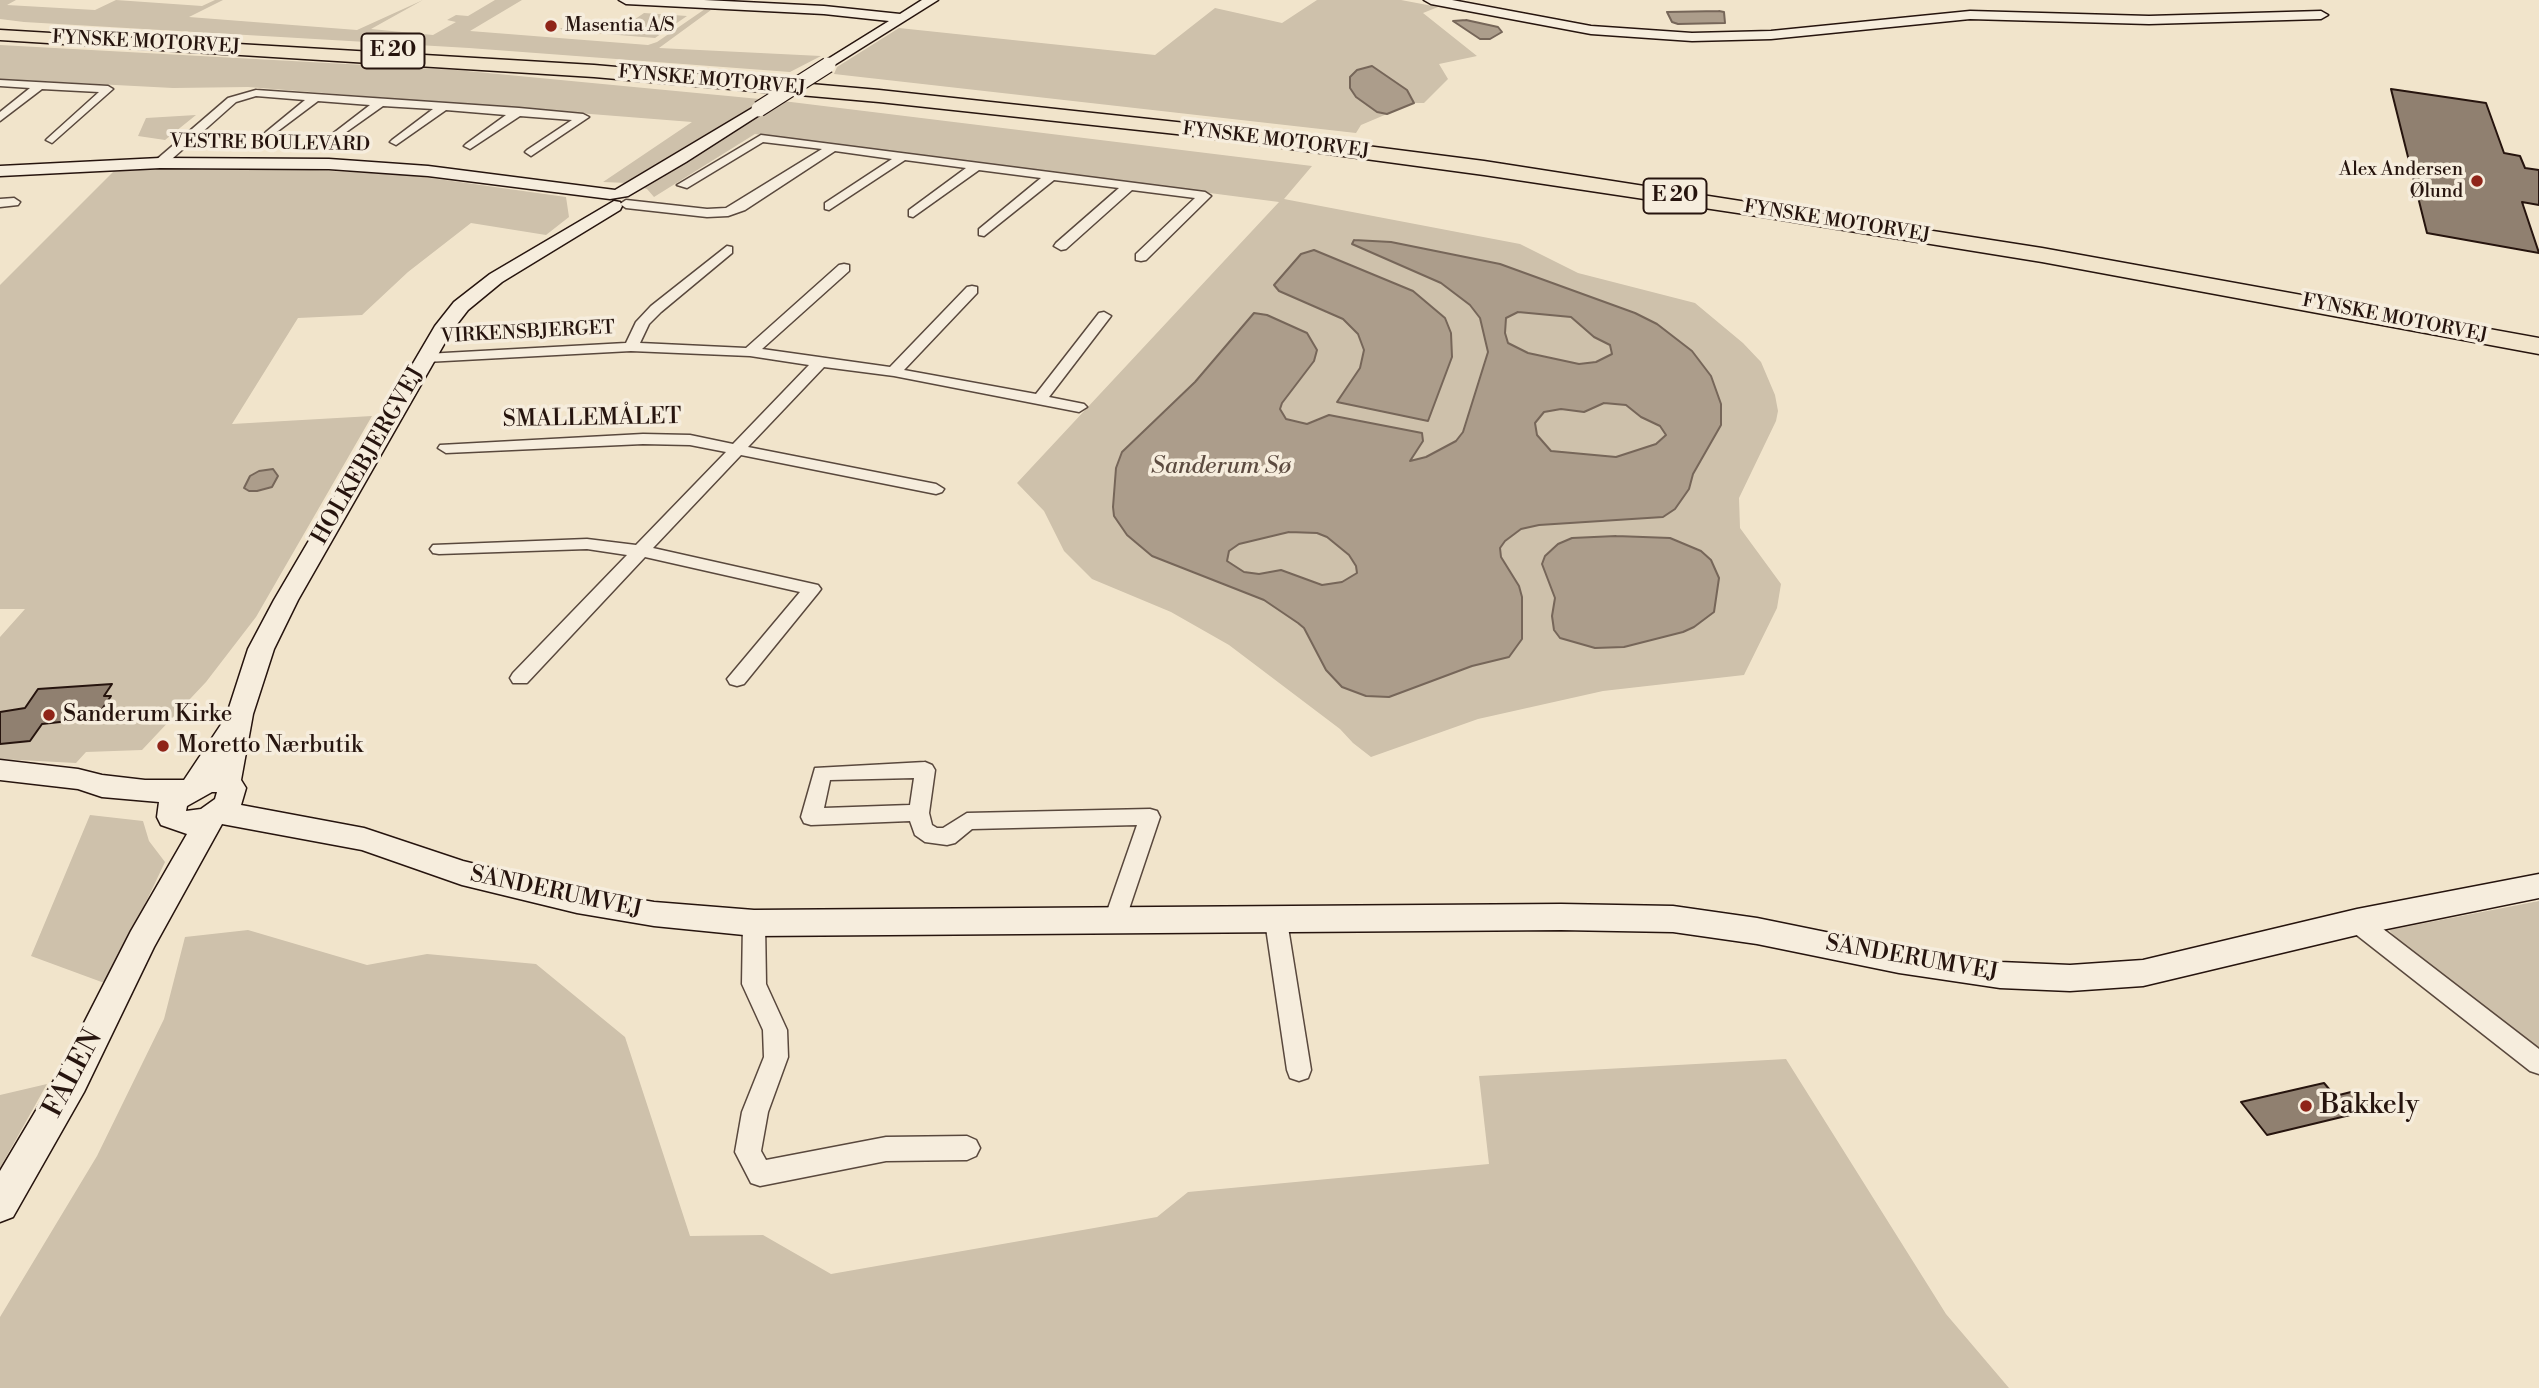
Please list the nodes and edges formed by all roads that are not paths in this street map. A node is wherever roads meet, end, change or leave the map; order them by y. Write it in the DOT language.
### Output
graph roads {
  1 [pos="626,0"];
  2 [pos="931,0"];
  3 [pos="1430,0"];
  4 [pos="2274,17"];
  5 [pos="903,18"];
  6 [pos="0,29"];
  7 [pos="0,35"];
  8 [pos="0,83"];
  9 [pos="40,85"];
  10 [pos="317,96"];
  11 [pos="383,100"];
  12 [pos="446,106"];
  13 [pos="519,111"];
  14 [pos="0,118"];
  15 [pos="270,134"];
  16 [pos="335,137"];
  17 [pos="52,140"];
  18 [pos="396,142"];
  19 [pos="470,146"];
  20 [pos="832,148"];
  21 [pos="531,152"];
  22 [pos="902,157"];
  23 [pos="160,163"];
  24 [pos="976,167"];
  25 [pos="0,171"];
  26 [pos="1051,176"];
  27 [pos="683,185"];
  28 [pos="538,186"];
  29 [pos="1129,186"];
  30 [pos="618,199"];
  31 [pos="14,202"];
  32 [pos="0,203"];
  33 [pos="829,206"];
  34 [pos="913,213"];
  35 [pos="984,232"];
  36 [pos="554,241"];
  37 [pos="1061,246"];
  38 [pos="727,250"];
  39 [pos="1141,257"];
  40 [pos="844,268"];
  41 [pos="972,290"];
  42 [pos="1104,316"];
  43 [pos="2539,335"];
  44 [pos="2539,346"];
  45 [pos="631,347"];
  46 [pos="750,352"];
  47 [pos="426,358"];
  48 [pos="822,360"];
  49 [pos="894,372"];
  50 [pos="1039,400"];
  51 [pos="1079,407"];
  52 [pos="446,448"];
  53 [pos="739,448"];
  54 [pos="936,489"];
  55 [pos="439,549"];
  56 [pos="641,551"];
  57 [pos="520,678"];
  58 [pos="737,679"];
  59 [pos="240,714"];
  60 [pos="0,770"];
  61 [pos="222,801"];
  62 [pos="181,802"];
  63 [pos="919,813"];
  64 [pos="364,839"];
  65 [pos="2539,886"];
  66 [pos="1115,920"];
  67 [pos="1276,921"];
  68 [pos="2357,922"];
  69 [pos="754,923"];
  70 [pos="142,940"];
  71 [pos="2539,1063"];
  72 [pos="1299,1070"];
  73 [pos="967,1148"];
  74 [pos="0,1205"];
  1 -- 5 [label="street"];
  2 -- 5 [label="street, HOLKEBJERGVEJ"];
  3 -- 4 [label="street"];
  5 -- 30 [label="street, HOLKEBJERGVEJ, bridge"];
  6 -- 43 [label="highway, FYNSKE MOTORVEJ / E 20"];
  7 -- 44 [label="highway, FYNSKE MOTORVEJ / E 20"];
  8 -- 9 [label="street"];
  9 -- 14 [label="street"];
  9 -- 17 [label="street"];
  10 -- 11 [label="street"];
  10 -- 15 [label="street"];
  10 -- 23 [label="street"];
  11 -- 12 [label="street"];
  11 -- 16 [label="street"];
  12 -- 13 [label="street"];
  12 -- 18 [label="street"];
  13 -- 19 [label="street"];
  13 -- 21 [label="street"];
  20 -- 22 [label="street"];
  20 -- 27 [label="street"];
  20 -- 30 [label="street"];
  22 -- 24 [label="street"];
  22 -- 33 [label="street"];
  23 -- 25 [label="street, VESTRE BOULEVARD"];
  23 -- 28 [label="street, VESTRE BOULEVARD"];
  24 -- 26 [label="street"];
  24 -- 34 [label="street"];
  26 -- 29 [label="street"];
  26 -- 35 [label="street"];
  28 -- 30 [label="street, VESTRE BOULEVARD"];
  29 -- 37 [label="street"];
  29 -- 39 [label="street"];
  30 -- 36 [label="street, HOLKEBJERGVEJ"];
  31 -- 32 [label="street"];
  36 -- 47 [label="street, HOLKEBJERGVEJ"];
  38 -- 45 [label="street, VIRKENSBJERGET"];
  40 -- 46 [label="street"];
  41 -- 49 [label="street"];
  42 -- 50 [label="street"];
  45 -- 46 [label="street, VIRKENSBJERGET"];
  45 -- 47 [label="street, VIRKENSBJERGET"];
  46 -- 48 [label="street, VIRKENSBJERGET"];
  47 -- 59 [label="street, HOLKEBJERGVEJ"];
  48 -- 49 [label="street, VIRKENSBJERGET"];
  48 -- 53 [label="street"];
  49 -- 50 [label="street, VIRKENSBJERGET"];
  50 -- 51 [label="street, VIRKENSBJERGET"];
  52 -- 53 [label="street, SMALLEMÅLET"];
  53 -- 54 [label="street, SMALLEMÅLET"];
  53 -- 56 [label="street"];
  55 -- 56 [label="street"];
  56 -- 57 [label="street"];
  56 -- 58 [label="street"];
  59 -- 61 [label="street, HOLKEBJERGVEJ"];
  59 -- 62 [label="street, HOLKEBJERGVEJ"];
  60 -- 62 [label="street"];
  61 -- 62 [label="street"];
  61 -- 62 [label="street"];
  61 -- 64 [label="street, SANDERUMVEJ"];
  61 -- 70 [label="street, FALEN"];
  62 -- 70 [label="street, FALEN"];
  63 -- 63 [label="street"];
  63 -- 66 [label="street"];
  64 -- 69 [label="street, SANDERUMVEJ"];
  65 -- 68 [label="street, SANDERUMVEJ"];
  66 -- 67 [label="street, SANDERUMVEJ"];
  66 -- 69 [label="street, SANDERUMVEJ"];
  67 -- 68 [label="street, SANDERUMVEJ"];
  67 -- 72 [label="street"];
  68 -- 71 [label="street"];
  69 -- 73 [label="street"];
  70 -- 74 [label="street, FALEN"];
}
